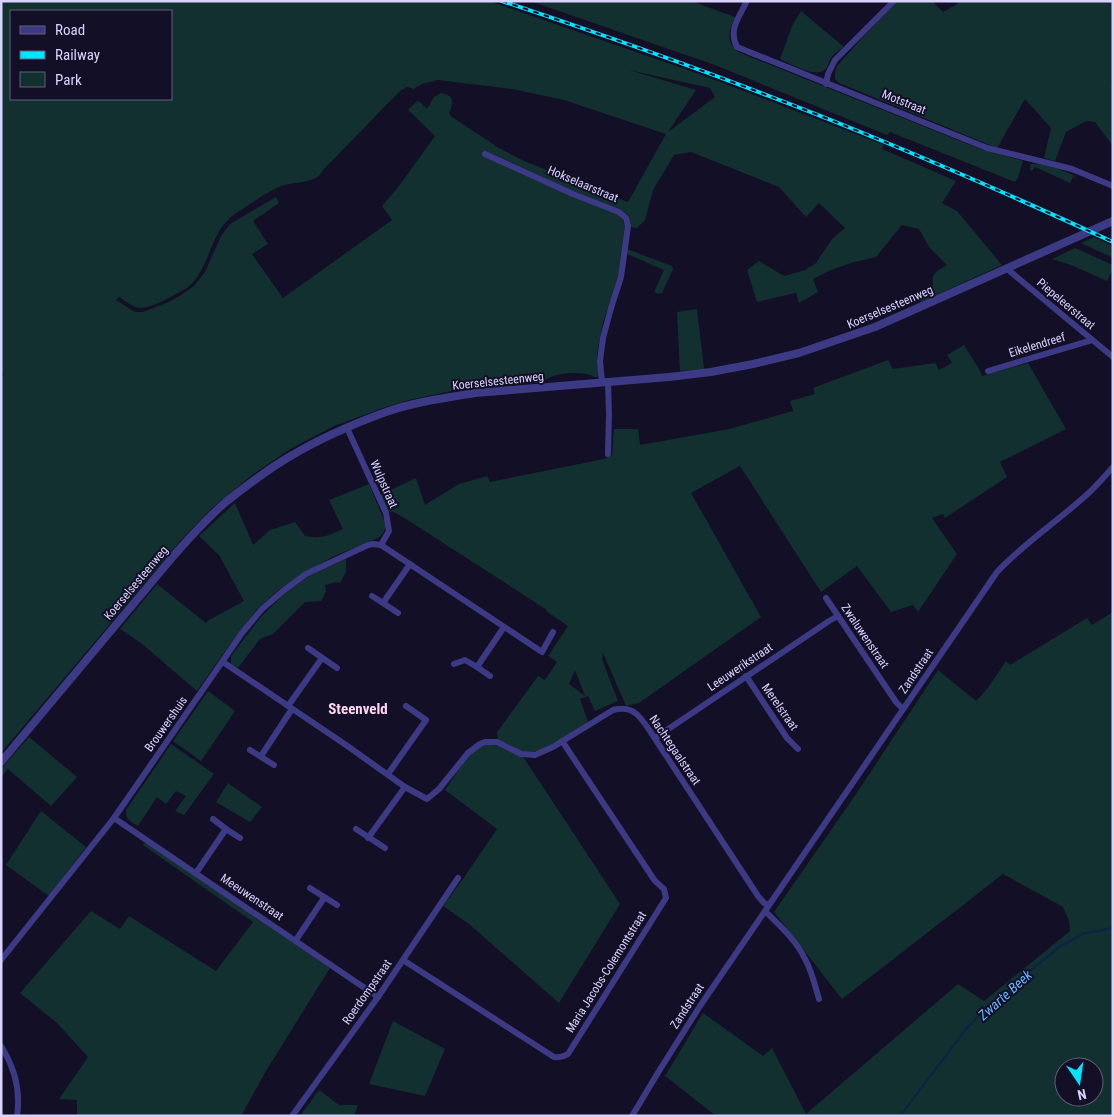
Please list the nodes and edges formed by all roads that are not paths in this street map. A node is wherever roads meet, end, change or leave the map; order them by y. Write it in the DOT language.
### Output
graph roads {
  1 [pos="747,1"];
  2 [pos="894,1"];
  3 [pos="826,84"];
  4 [pos="485,154"];
  5 [pos="1113,186"];
  6 [pos="1112,222"];
  7 [pos="1006,268"];
  8 [pos="1092,340"];
  9 [pos="1113,357"];
  10 [pos="988,372"];
  11 [pos="605,382"];
  12 [pos="347,428"];
  13 [pos="608,454"];
  14 [pos="1113,468"];
  15 [pos="381,545"];
  16 [pos="410,564"];
  17 [pos="372,596"];
  18 [pos="826,598"];
  19 [pos="383,603"];
  20 [pos="398,613"];
  21 [pos="838,616"];
  22 [pos="504,627"];
  23 [pos="553,632"];
  24 [pos="308,648"];
  25 [pos="322,658"];
  26 [pos="223,662"];
  27 [pos="454,664"];
  28 [pos="477,667"];
  29 [pos="337,668"];
  30 [pos="490,676"];
  31 [pos="746,676"];
  32 [pos="406,706"];
  33 [pos="290,707"];
  34 [pos="903,709"];
  35 [pos="655,738"];
  36 [pos="562,741"];
  37 [pos="798,749"];
  38 [pos="250,750"];
  39 [pos="261,756"];
  40 [pos="1,762"];
  41 [pos="274,765"];
  42 [pos="388,774"];
  43 [pos="406,787"];
  44 [pos="114,818"];
  45 [pos="213,819"];
  46 [pos="226,829"];
  47 [pos="356,829"];
  48 [pos="240,838"];
  49 [pos="368,838"];
  50 [pos="385,848"];
  51 [pos="196,873"];
  52 [pos="458,878"];
  53 [pos="310,888"];
  54 [pos="324,898"];
  55 [pos="338,905"];
  56 [pos="767,908"];
  57 [pos="296,940"];
  58 [pos="1,960"];
  59 [pos="403,960"];
  60 [pos="378,997"];
  61 [pos="819,999"];
  62 [pos="1,1046"];
  63 [pos="17,1116"];
  64 [pos="292,1116"];
  65 [pos="632,1116"];
  1 -- 3 [label="street, Motstraat"];
  2 -- 3 [label="street"];
  3 -- 5 [label="street, Motstraat"];
  4 -- 11 [label="street, Hokselaarstraat"];
  6 -- 7 [label="street, Koerselsesteenweg"];
  7 -- 8 [label="street, Piepeleerstraat"];
  7 -- 11 [label="street, Koerselsesteenweg"];
  8 -- 9 [label="street, Piepeleerstraat"];
  8 -- 10 [label="street, Eikelendreef"];
  11 -- 12 [label="street, Koerselsesteenweg"];
  11 -- 13 [label="street"];
  12 -- 15 [label="street, Wulpstraat"];
  12 -- 40 [label="street, Koerselsesteenweg"];
  14 -- 34 [label="street, Zandstraat"];
  15 -- 16 [label="street"];
  15 -- 26 [label="street, Brouwershuis"];
  16 -- 19 [label="street"];
  16 -- 22 [label="street"];
  17 -- 19 [label="street"];
  18 -- 21 [label="street, Zwaluwenstraat"];
  19 -- 20 [label="street"];
  21 -- 31 [label="street, Leeuwerikstraat"];
  21 -- 34 [label="street, Zwaluwenstraat"];
  22 -- 23 [label="street"];
  22 -- 28 [label="street"];
  24 -- 25 [label="street"];
  25 -- 29 [label="street"];
  25 -- 33 [label="street"];
  26 -- 33 [label="street"];
  26 -- 44 [label="street, Brouwershuis"];
  27 -- 28 [label="street"];
  28 -- 30 [label="street"];
  31 -- 35 [label="street, Leeuwerikstraat"];
  31 -- 37 [label="street, Merelstraat"];
  32 -- 42 [label="street"];
  33 -- 39 [label="street"];
  33 -- 42 [label="street"];
  34 -- 56 [label="street, Zandstraat"];
  35 -- 36 [label="street, Nachtegaalstraat"];
  35 -- 56 [label="street, Nachtegaalstraat"];
  36 -- 43 [label="street, Nachtegaalstraat"];
  36 -- 59 [label="street, Maria Jacobs-Colemontstraat"];
  38 -- 39 [label="street"];
  39 -- 41 [label="street"];
  42 -- 43 [label="street"];
  43 -- 49 [label="street"];
  44 -- 51 [label="street, Meeuwenstraat"];
  44 -- 58 [label="street, Brouwershuis"];
  45 -- 46 [label="street"];
  46 -- 48 [label="street"];
  46 -- 51 [label="street"];
  47 -- 49 [label="street"];
  49 -- 50 [label="street"];
  51 -- 57 [label="street, Meeuwenstraat"];
  52 -- 59 [label="street, Roerdompstraat"];
  53 -- 54 [label="street"];
  54 -- 55 [label="street"];
  54 -- 57 [label="street"];
  56 -- 61 [label="street"];
  56 -- 65 [label="street, Zandstraat"];
  57 -- 60 [label="street, Meeuwenstraat"];
  59 -- 60 [label="street, Roerdompstraat"];
  60 -- 64 [label="street, Roerdompstraat"];
  62 -- 63 [label="street"];
}
